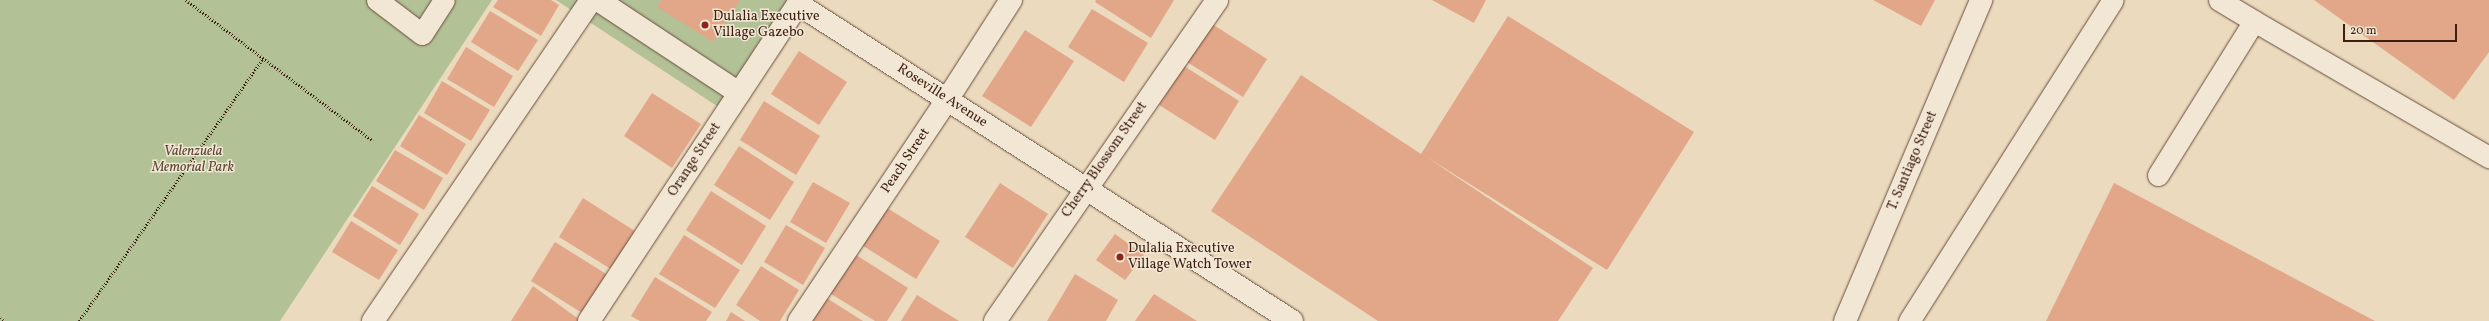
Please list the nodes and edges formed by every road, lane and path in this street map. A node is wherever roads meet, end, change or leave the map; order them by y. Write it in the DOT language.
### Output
graph roads {
  1 [pos="186,0"];
  2 [pos="377,0"];
  3 [pos="444,0"];
  4 [pos="591,0"];
  5 [pos="598,0"];
  6 [pos="1011,0"];
  7 [pos="1217,0"];
  8 [pos="1981,0"];
  9 [pos="2114,0"];
  10 [pos="2219,0"];
  11 [pos="800,2"];
  12 [pos="2254,21"];
  13 [pos="263,58"];
  14 [pos="739,93"];
  15 [pos="947,100"];
  16 [pos="373,141"];
  17 [pos="2489,157"];
  18 [pos="2158,175"];
  19 [pos="1085,188"];
  20 [pos="0,318"];
  21 [pos="4,321"];
  22 [pos="79,321"];
  23 [pos="373,321"];
  24 [pos="589,321"];
  25 [pos="799,321"];
  26 [pos="995,321"];
  27 [pos="1292,321"];
  28 [pos="1845,321"];
  29 [pos="1909,321"];
  1 -- 13 [label="path"];
  2 -- 3 [label="lane"];
  4 -- 23 [label="street"];
  5 -- 14 [label="street"];
  6 -- 15 [label="street, Peach Street"];
  7 -- 19 [label="street, Cherry Blossom Street"];
  8 -- 28 [label="street, T. Santiago Street"];
  9 -- 29 [label="lane"];
  10 -- 12 [label="lane"];
  11 -- 14 [label="street, Orange Street"];
  11 -- 15 [label="street, Roseville Avenue"];
  12 -- 17 [label="lane"];
  12 -- 18 [label="lane"];
  13 -- 16 [label="path"];
  13 -- 22 [label="path"];
  14 -- 24 [label="street, Orange Street"];
  15 -- 19 [label="street, Roseville Avenue"];
  15 -- 25 [label="street, Peach Street"];
  19 -- 26 [label="street, Cherry Blossom Street"];
  19 -- 27 [label="street, Roseville Avenue"];
  20 -- 21 [label="path"];
}
